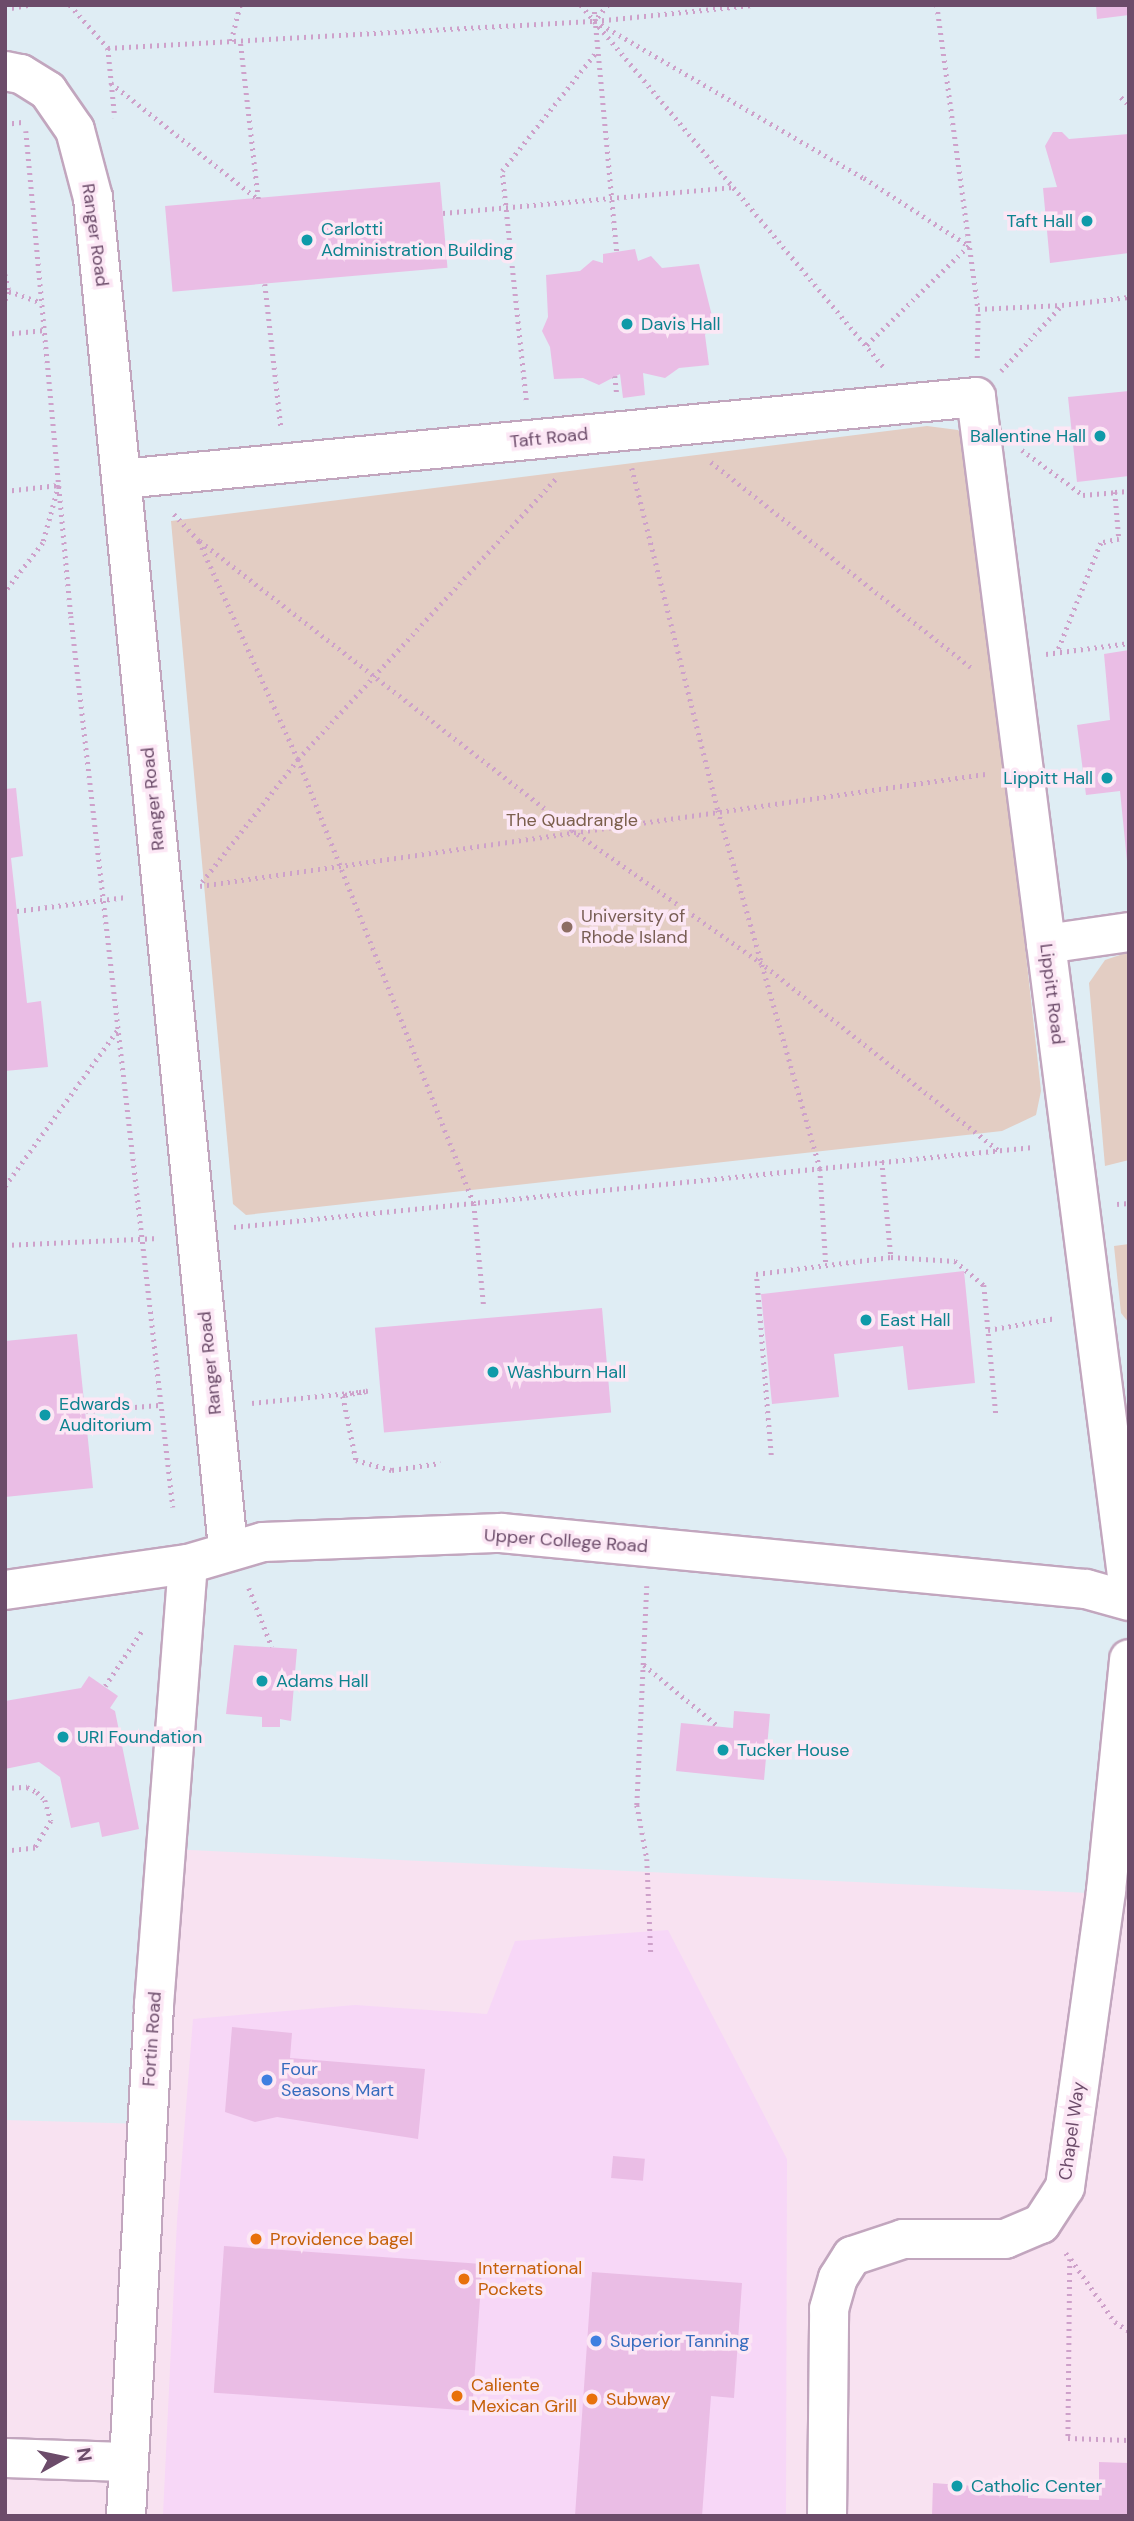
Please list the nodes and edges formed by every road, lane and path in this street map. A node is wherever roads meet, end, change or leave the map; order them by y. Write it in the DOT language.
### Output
graph roads {
  1 [pos="28,5"];
  2 [pos="240,5"];
  3 [pos="581,5"];
  4 [pos="594,5"];
  5 [pos="608,5"];
  6 [pos="751,5"];
  7 [pos="937,5"];
  8 [pos="5,9"];
  9 [pos="595,21"];
  10 [pos="231,41"];
  11 [pos="240,41"];
  12 [pos="108,48"];
  13 [pos="597,51"];
  14 [pos="13,72"];
  15 [pos="111,83"];
  16 [pos="1121,97"];
  17 [pos="1129,105"];
  18 [pos="5,124"];
  19 [pos="733,187"];
  20 [pos="612,198"];
  21 [pos="506,207"];
  22 [pos="443,213"];
  23 [pos="969,246"];
  24 [pos="617,251"];
  25 [pos="5,274"];
  26 [pos="265,284"];
  27 [pos="9,291"];
  28 [pos="1129,297"];
  29 [pos="5,300"];
  30 [pos="42,303"];
  31 [pos="1062,306"];
  32 [pos="978,309"];
  33 [pos="45,330"];
  34 [pos="5,334"];
  35 [pos="866,346"];
  36 [pos="918,403"];
  37 [pos="978,410"];
  38 [pos="666,427"];
  39 [pos="609,432"];
  40 [pos="282,436"];
  41 [pos="530,440"];
  42 [pos="136,478"];
  43 [pos="59,485"];
  44 [pos="5,491"];
  45 [pos="1129,491"];
  46 [pos="1115,492"];
  47 [pos="199,541"];
  48 [pos="5,592"];
  49 [pos="1129,643"];
  50 [pos="1057,653"];
  51 [pos="1010,660"];
  52 [pos="374,678"];
  53 [pos="1016,703"];
  54 [pos="298,759"];
  55 [pos="1024,769"];
  56 [pos="718,810"];
  57 [pos="572,830"];
  58 [pos="341,868"];
  59 [pos="180,889"];
  60 [pos="106,900"];
  61 [pos="17,911"];
  62 [pos="1129,932"];
  63 [pos="1046,944"];
  64 [pos="760,962"];
  65 [pos="120,1027"];
  66 [pos="1037,1146"];
  67 [pos="999,1151"];
  68 [pos="882,1161"];
  69 [pos="820,1169"];
  70 [pos="5,1186"];
  71 [pos="474,1204"];
  72 [pos="196,1230"];
  73 [pos="143,1241"];
  74 [pos="5,1245"];
  75 [pos="891,1257"];
  76 [pos="826,1265"];
  77 [pos="484,1308"];
  78 [pos="1057,1318"];
  79 [pos="988,1330"];
  80 [pos="246,1404"];
  81 [pos="159,1405"];
  82 [pos="86,1411"];
  83 [pos="996,1415"];
  84 [pos="772,1455"];
  85 [pos="441,1463"];
  86 [pos="173,1507"];
  87 [pos="237,1563"];
  88 [pos="188,1564"];
  89 [pos="648,1574"];
  90 [pos="5,1591"];
  91 [pos="1129,1591"];
  92 [pos="1129,1601"];
  93 [pos="147,1622"];
  94 [pos="272,1647"];
  95 [pos="1129,1659"];
  96 [pos="644,1664"];
  97 [pos="105,1686"];
  98 [pos="718,1726"];
  99 [pos="5,1788"];
  100 [pos="5,1851"];
  101 [pos="651,1955"];
  102 [pos="1041,2224"];
  103 [pos="1070,2259"];
  104 [pos="1129,2331"];
  105 [pos="1129,2440"];
  106 [pos="5,2458"];
  107 [pos="128,2462"];
  108 [pos="126,2516"];
  109 [pos="827,2516"];
  1 -- 8 [label="path"];
  2 -- 10 [label="path"];
  3 -- 9 [label="path"];
  4 -- 9 [label="path"];
  5 -- 9 [label="path"];
  6 -- 9 [label="path"];
  7 -- 23 [label="path"];
  9 -- 11 [label="path"];
  9 -- 13 [label="path"];
  9 -- 19 [label="path"];
  9 -- 23 [label="path"];
  10 -- 11 [label="path"];
  10 -- 12 [label="path"];
  11 -- 15 [label="path"];
  13 -- 20 [label="path"];
  13 -- 21 [label="path"];
  14 -- 42 [label="street, Ranger Road"];
  16 -- 17 [label="path"];
  18 -- 30 [label="path"];
  19 -- 20 [label="path"];
  19 -- 35 [label="path"];
  20 -- 21 [label="path"];
  20 -- 24 [label="path"];
  21 -- 22 [label="path"];
  21 -- 41 [label="path"];
  23 -- 32 [label="path"];
  23 -- 35 [label="path"];
  25 -- 27 [label="path"];
  26 -- 40 [label="path"];
  27 -- 29 [label="path"];
  27 -- 30 [label="path"];
  28 -- 31 [label="path"];
  30 -- 33 [label="path"];
  31 -- 32 [label="path"];
  31 -- 37 [label="path"];
  32 -- 37 [label="path"];
  33 -- 34 [label="path"];
  33 -- 43 [label="path"];
  35 -- 36 [label="path"];
  36 -- 37 [label="street, Taft Road"];
  36 -- 38 [label="street, Taft Road"];
  37 -- 46 [label="path"];
  37 -- 51 [label="street, Lippitt Road"];
  38 -- 39 [label="street, Taft Road"];
  38 -- 53 [label="path"];
  39 -- 41 [label="street, Taft Road"];
  39 -- 52 [label="path"];
  39 -- 56 [label="path"];
  41 -- 42 [label="street, Taft Road"];
  42 -- 47 [label="path"];
  42 -- 59 [label="street, Ranger Road"];
  43 -- 44 [label="path"];
  43 -- 48 [label="path"];
  43 -- 60 [label="path"];
  45 -- 46 [label="path"];
  46 -- 50 [label="path"];
  47 -- 52 [label="path"];
  47 -- 54 [label="path"];
  49 -- 50 [label="path"];
  50 -- 51 [label="path"];
  51 -- 53 [label="street, Lippitt Road"];
  52 -- 54 [label="path"];
  52 -- 57 [label="path"];
  53 -- 55 [label="street, Lippitt Road"];
  54 -- 58 [label="path"];
  54 -- 59 [label="path"];
  55 -- 56 [label="path"];
  55 -- 63 [label="street, Lippitt Road"];
  56 -- 57 [label="path"];
  56 -- 64 [label="path"];
  57 -- 58 [label="path"];
  57 -- 64 [label="path"];
  58 -- 59 [label="path"];
  58 -- 71 [label="path"];
  59 -- 60 [label="path"];
  59 -- 72 [label="street, Ranger Road"];
  60 -- 61 [label="path"];
  60 -- 65 [label="path"];
  62 -- 63 [label="street"];
  63 -- 91 [label="street, Lippitt Road"];
  64 -- 67 [label="path"];
  64 -- 69 [label="path"];
  65 -- 70 [label="path"];
  65 -- 73 [label="path"];
  66 -- 67 [label="path"];
  67 -- 68 [label="path"];
  68 -- 69 [label="path"];
  68 -- 75 [label="path"];
  69 -- 71 [label="path"];
  69 -- 76 [label="path"];
  71 -- 72 [label="path"];
  71 -- 77 [label="path"];
  72 -- 87 [label="street, Ranger Road"];
  73 -- 74 [label="path"];
  73 -- 81 [label="path"];
  75 -- 76 [label="path"];
  75 -- 79 [label="path"];
  76 -- 84 [label="path"];
  78 -- 79 [label="path"];
  79 -- 83 [label="path"];
  80 -- 85 [label="path"];
  81 -- 82 [label="path"];
  81 -- 86 [label="path"];
  87 -- 88 [label="street, Upper College Road"];
  87 -- 92 [label="street, Upper College Road"];
  87 -- 94 [label="path"];
  88 -- 90 [label="street, Upper College Road"];
  88 -- 107 [label="street, Fortin Road"];
  89 -- 96 [label="path"];
  93 -- 97 [label="path"];
  95 -- 102 [label="street, Chapel Way"];
  96 -- 98 [label="path"];
  96 -- 101 [label="path"];
  99 -- 100 [label="path"];
  102 -- 103 [label="path"];
  102 -- 109 [label="street"];
  103 -- 104 [label="path"];
  103 -- 105 [label="path"];
  106 -- 107 [label="street"];
  107 -- 108 [label="street, Fortin Road"];
}
